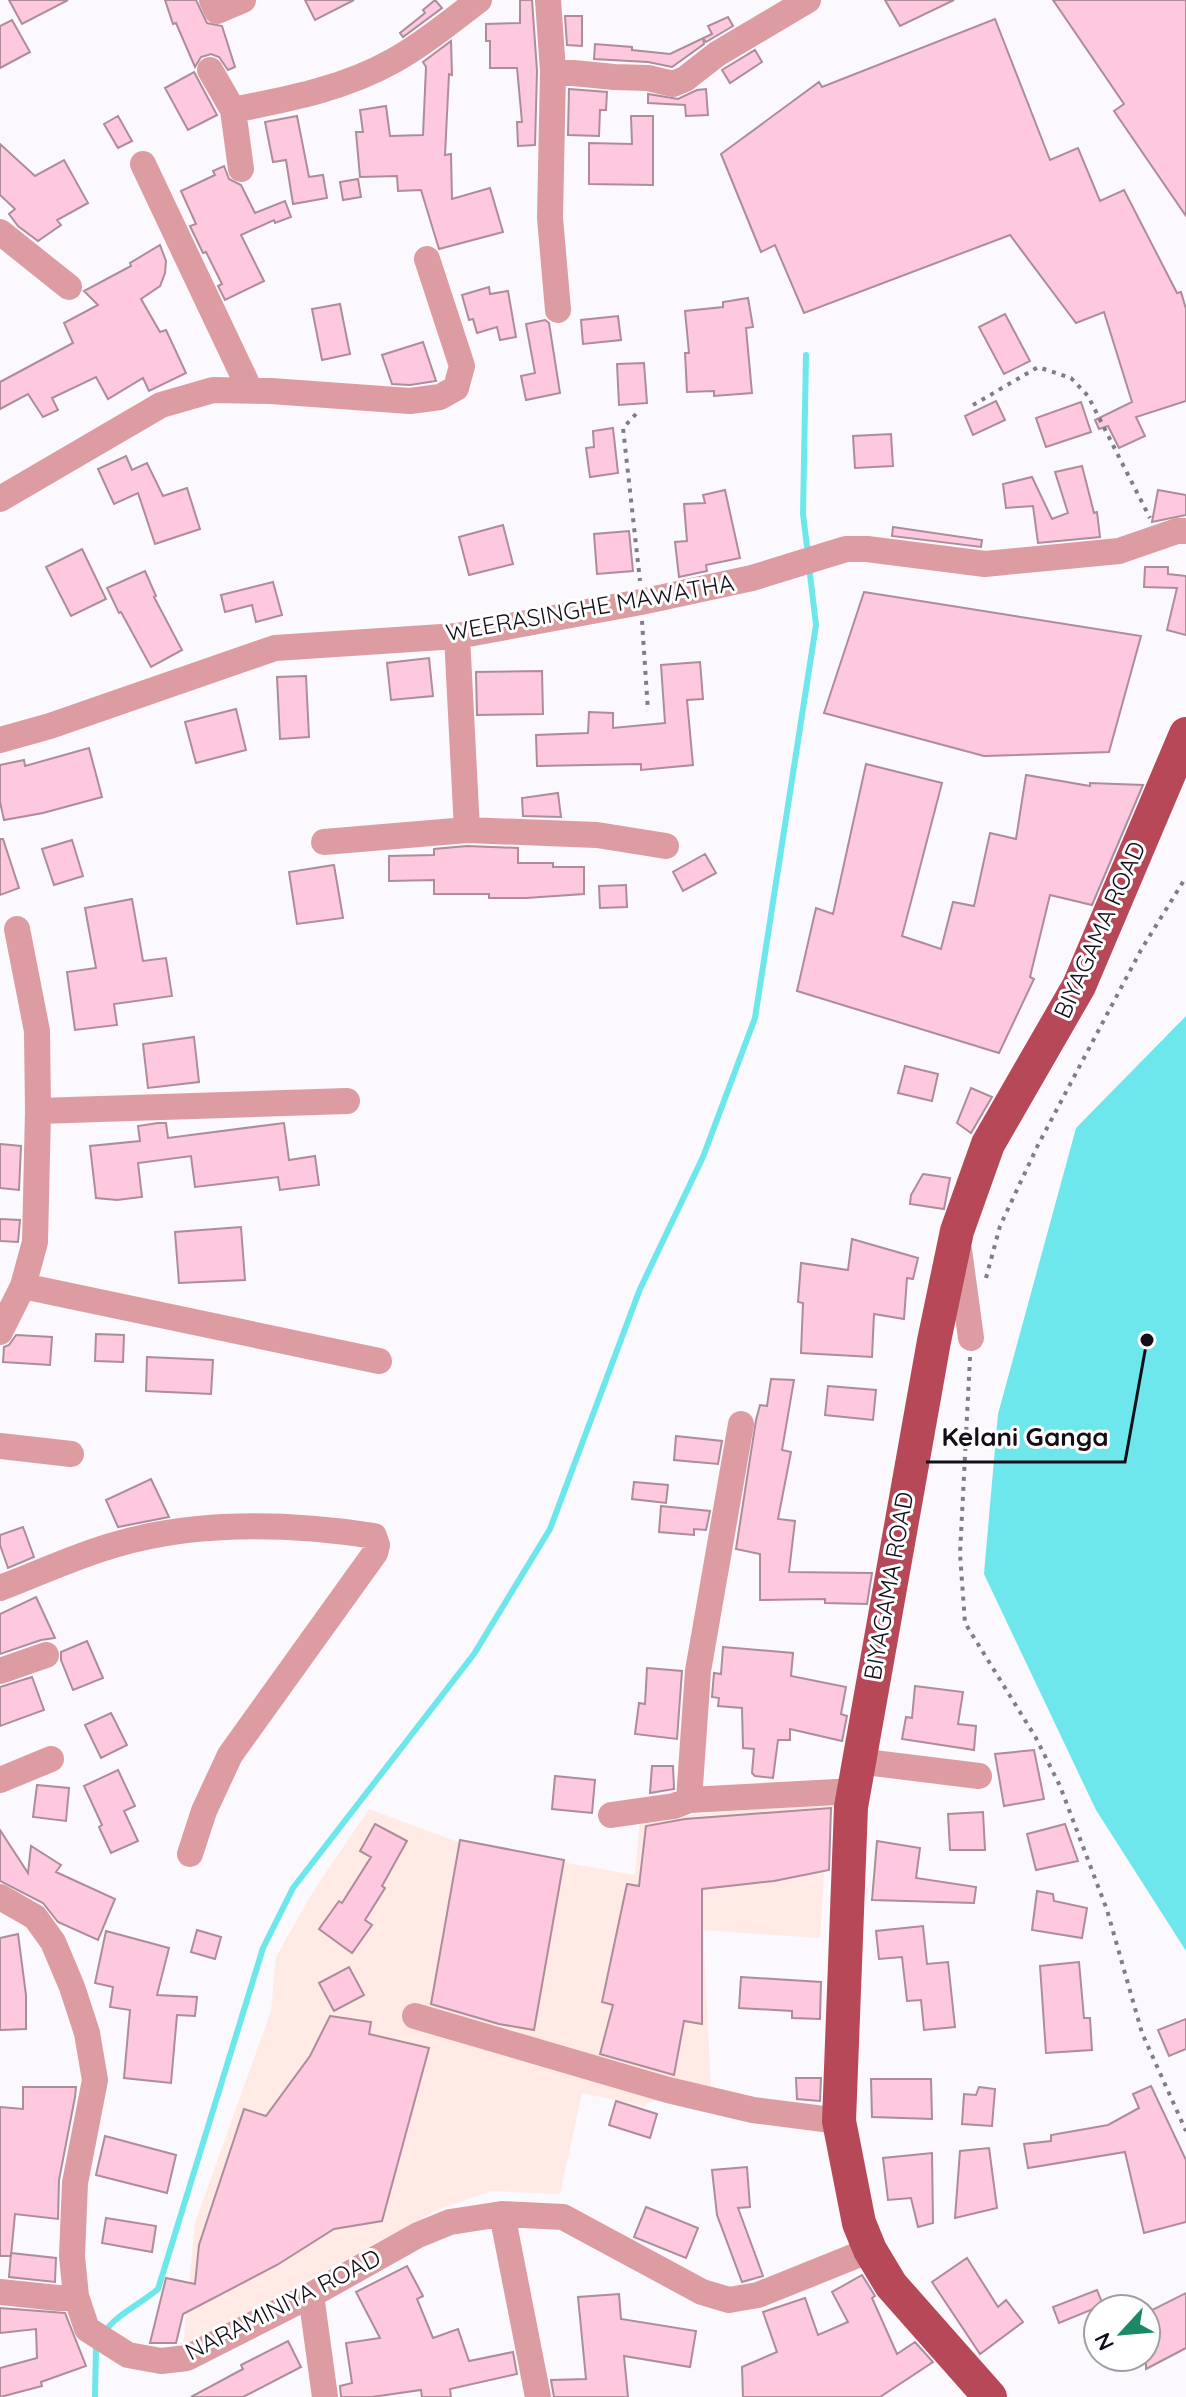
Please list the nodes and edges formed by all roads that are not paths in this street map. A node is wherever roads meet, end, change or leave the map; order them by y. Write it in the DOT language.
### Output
graph roads {
  1 [pos="212,0"];
  2 [pos="243,0"];
  3 [pos="479,0"];
  4 [pos="548,0"];
  5 [pos="808,0"];
  6 [pos="781,7"];
  7 [pos="210,70"];
  8 [pos="553,71"];
  9 [pos="233,110"];
  10 [pos="143,164"];
  11 [pos="241,169"];
  12 [pos="0,232"];
  13 [pos="427,259"];
  14 [pos="69,287"];
  15 [pos="558,310"];
  16 [pos="250,390"];
  17 [pos="0,499"];
  18 [pos="1186,531"];
  19 [pos="457,636"];
  20 [pos="1186,734"];
  21 [pos="0,740"];
  22 [pos="467,830"];
  23 [pos="324,842"];
  24 [pos="666,846"];
  25 [pos="17,929"];
  26 [pos="347,1101"];
  27 [pos="38,1111"];
  28 [pos="957,1231"];
  29 [pos="23,1286"];
  30 [pos="0,1332"];
  31 [pos="971,1338"];
  32 [pos="379,1361"];
  33 [pos="741,1424"];
  34 [pos="0,1446"];
  35 [pos="71,1454"];
  36 [pos="0,1588"];
  37 [pos="46,1655"];
  38 [pos="0,1671"];
  39 [pos="51,1759"];
  40 [pos="856,1776"];
  41 [pos="979,1776"];
  42 [pos="0,1780"];
  43 [pos="689,1800"];
  44 [pos="611,1815"];
  45 [pos="190,1854"];
  46 [pos="0,1897"];
  47 [pos="415,2016"];
  48 [pos="839,2121"];
  49 [pos="502,2214"];
  50 [pos="870,2250"];
  51 [pos="0,2292"];
  52 [pos="311,2295"];
  53 [pos="76,2296"];
  54 [pos="325,2397"];
  55 [pos="538,2397"];
  56 [pos="990,2397"];
  1 -- 2 [label="street"];
  3 -- 9 [label="street"];
  4 -- 8 [label="street"];
  5 -- 6 [label="street"];
  6 -- 8 [label="street"];
  7 -- 9 [label="street"];
  8 -- 15 [label="street"];
  9 -- 11 [label="street"];
  10 -- 16 [label="street"];
  12 -- 14 [label="street"];
  13 -- 16 [label="street"];
  16 -- 17 [label="street"];
  18 -- 19 [label="street, WEERASINGHE MAWATHA"];
  19 -- 21 [label="street, WEERASINGHE MAWATHA"];
  19 -- 22 [label="street"];
  20 -- 28 [label="main road, BIYAGAMA ROAD"];
  22 -- 23 [label="street"];
  22 -- 24 [label="street"];
  25 -- 27 [label="street"];
  26 -- 27 [label="street"];
  27 -- 29 [label="street"];
  28 -- 31 [label="street"];
  28 -- 40 [label="main road, BIYAGAMA ROAD"];
  29 -- 30 [label="street"];
  29 -- 32 [label="street"];
  33 -- 43 [label="street"];
  34 -- 35 [label="street"];
  36 -- 45 [label="street"];
  37 -- 38 [label="street"];
  39 -- 42 [label="street"];
  40 -- 41 [label="street"];
  40 -- 43 [label="street"];
  40 -- 48 [label="main road, BIYAGAMA ROAD"];
  43 -- 44 [label="street"];
  46 -- 53 [label="street, NARAMINIYA ROAD"];
  47 -- 48 [label="street"];
  48 -- 50 [label="main road, BIYAGAMA ROAD"];
  49 -- 50 [label="street, NARAMINIYA ROAD"];
  49 -- 52 [label="street, NARAMINIYA ROAD"];
  49 -- 55 [label="street"];
  50 -- 56 [label="main road, BIYAGAMA ROAD"];
  51 -- 53 [label="street"];
  52 -- 53 [label="street, NARAMINIYA ROAD"];
  52 -- 54 [label="street"];
}
